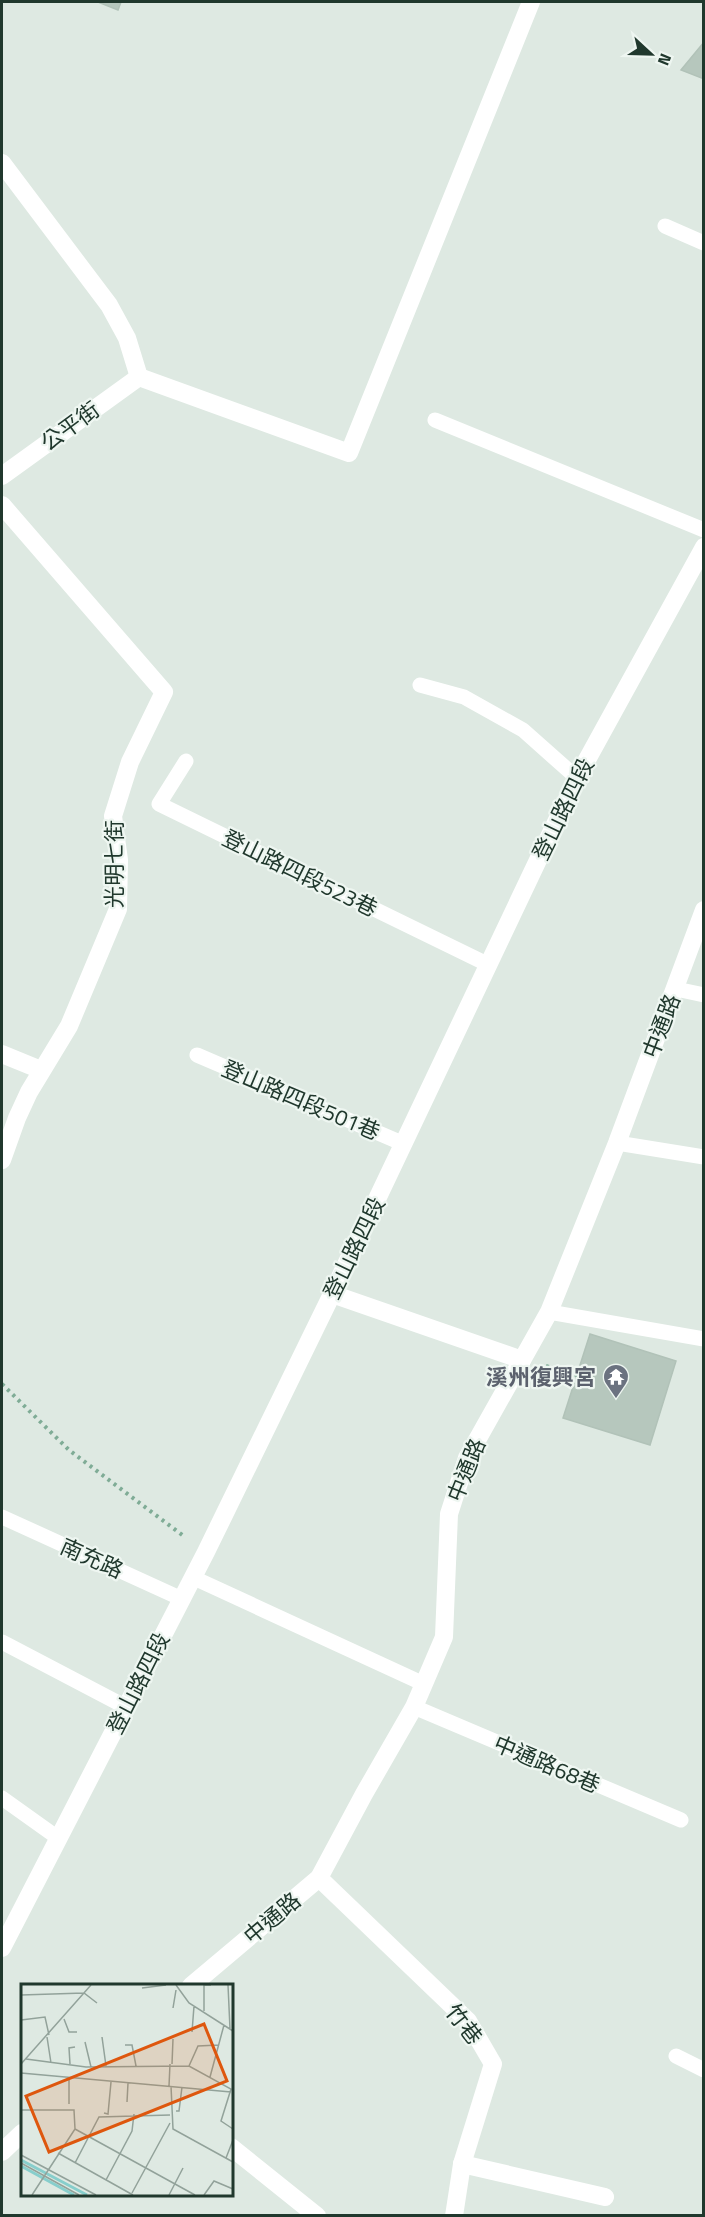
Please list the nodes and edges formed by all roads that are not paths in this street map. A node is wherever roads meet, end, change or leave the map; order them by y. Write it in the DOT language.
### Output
graph roads {
  1 [pos="531,2"];
  2 [pos="2,164"];
  3 [pos="665,226"];
  4 [pos="704,243"];
  5 [pos="139,377"];
  6 [pos="435,420"];
  7 [pos="2,476"];
  8 [pos="2,505"];
  9 [pos="704,530"];
  10 [pos="704,547"];
  11 [pos="420,685"];
  12 [pos="186,760"];
  13 [pos="577,778"];
  14 [pos="704,910"];
  15 [pos="489,965"];
  16 [pos="676,988"];
  17 [pos="704,995"];
  18 [pos="2,1054"];
  19 [pos="197,1055"];
  20 [pos="41,1070"];
  21 [pos="617,1143"];
  22 [pos="404,1144"];
  23 [pos="704,1157"];
  24 [pos="2,1161"];
  25 [pos="332,1294"];
  26 [pos="549,1312"];
  27 [pos="704,1339"];
  28 [pos="522,1360"];
  29 [pos="2,1517"];
  30 [pos="194,1578"];
  31 [pos="182,1599"];
  32 [pos="2,1642"];
  33 [pos="424,1684"];
  34 [pos="126,1707"];
  35 [pos="414,1707"];
  36 [pos="2,1798"];
  37 [pos="681,1820"];
  38 [pos="58,1838"];
  39 [pos="319,1878"];
  40 [pos="2,1948"];
  41 [pos="193,1984"];
  42 [pos="676,2056"];
  43 [pos="704,2070"];
  44 [pos="21,2134"];
  45 [pos="232,2148"];
  46 [pos="2,2152"];
  47 [pos="462,2164"];
  48 [pos="605,2197"];
  49 [pos="317,2216"];
  50 [pos="454,2216"];
  1 -- 5 [label="street"];
  2 -- 5 [label="street"];
  3 -- 4 [label="lane"];
  5 -- 7 [label="street, 公平街"];
  6 -- 9 [label="lane"];
  8 -- 20 [label="street, 光明七街"];
  10 -- 13 [label="street, 登山路四段"];
  11 -- 13 [label="lane"];
  12 -- 15 [label="lane, 登山路四段523巷"];
  13 -- 15 [label="street, 登山路四段"];
  14 -- 16 [label="street, 中通路"];
  15 -- 22 [label="street, 登山路四段"];
  16 -- 17 [label="lane"];
  16 -- 21 [label="street, 中通路"];
  18 -- 20 [label="street"];
  19 -- 22 [label="lane, 登山路四段501巷"];
  20 -- 24 [label="street, 光明七街"];
  21 -- 23 [label="lane"];
  21 -- 26 [label="street, 中通路"];
  22 -- 25 [label="street, 登山路四段"];
  25 -- 28 [label="street"];
  25 -- 30 [label="street, 登山路四段"];
  26 -- 27 [label="lane"];
  26 -- 28 [label="street, 中通路"];
  28 -- 33 [label="street, 中通路"];
  29 -- 31 [label="lane, 南充路"];
  30 -- 31 [label="street, 登山路四段"];
  30 -- 33 [label="lane"];
  31 -- 34 [label="street, 登山路四段"];
  32 -- 34 [label="lane"];
  33 -- 35 [label="street, 中通路"];
  34 -- 38 [label="street, 登山路四段"];
  35 -- 37 [label="lane, 中通路68巷"];
  35 -- 39 [label="street, 中通路"];
  36 -- 38 [label="lane"];
  38 -- 40 [label="street, 登山路四段"];
  39 -- 41 [label="street, 中通路"];
  39 -- 47 [label="street, 竹巷"];
  42 -- 43 [label="lane"];
  44 -- 46 [label="street"];
  45 -- 49 [label="street"];
  47 -- 48 [label="street"];
  47 -- 50 [label="street, 竹巷"];
}
